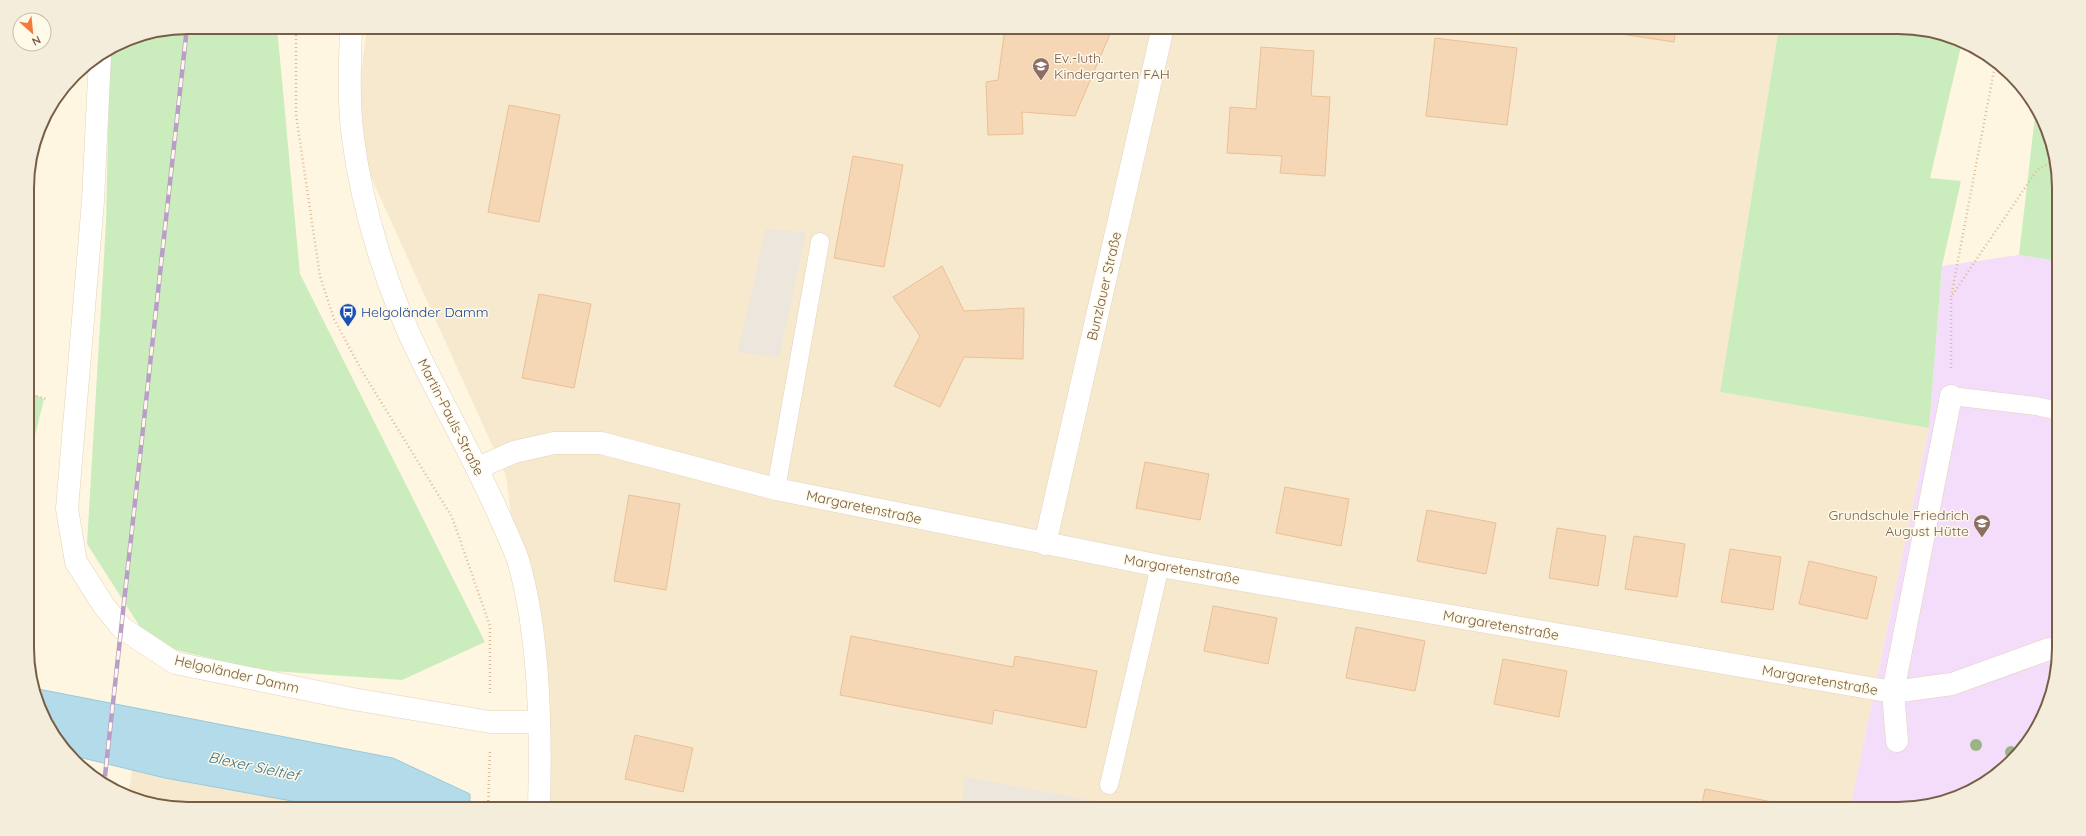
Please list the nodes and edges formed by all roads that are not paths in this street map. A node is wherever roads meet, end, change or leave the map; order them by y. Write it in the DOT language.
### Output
graph roads {
  1 [pos="352,34"];
  2 [pos="1161,34"];
  3 [pos="100,62"];
  4 [pos="820,242"];
  5 [pos="1951,396"];
  6 [pos="2052,410"];
  7 [pos="478,468"];
  8 [pos="776,489"];
  9 [pos="1045,544"];
  10 [pos="1160,566"];
  11 [pos="2049,649"];
  12 [pos="1893,692"];
  13 [pos="539,722"];
  14 [pos="1897,741"];
  15 [pos="1109,786"];
  16 [pos="539,802"];
  1 -- 7 [label="street, Martin-Pauls-Straße"];
  2 -- 9 [label="street, Bunzlauer Straße"];
  3 -- 13 [label="street, Helgoländer Damm"];
  4 -- 8 [label="lane"];
  5 -- 6 [label="lane"];
  5 -- 12 [label="street, Margaretenstraße"];
  7 -- 8 [label="street, Margaretenstraße"];
  7 -- 13 [label="street, Martin-Pauls-Straße"];
  8 -- 9 [label="street, Margaretenstraße"];
  9 -- 10 [label="street, Margaretenstraße"];
  10 -- 12 [label="street, Margaretenstraße"];
  10 -- 15 [label="lane"];
  11 -- 12 [label="street, Margaretenstraße"];
  12 -- 14 [label="street, Margaretenstraße"];
  13 -- 16 [label="street, Martin-Pauls-Straße"];
}
